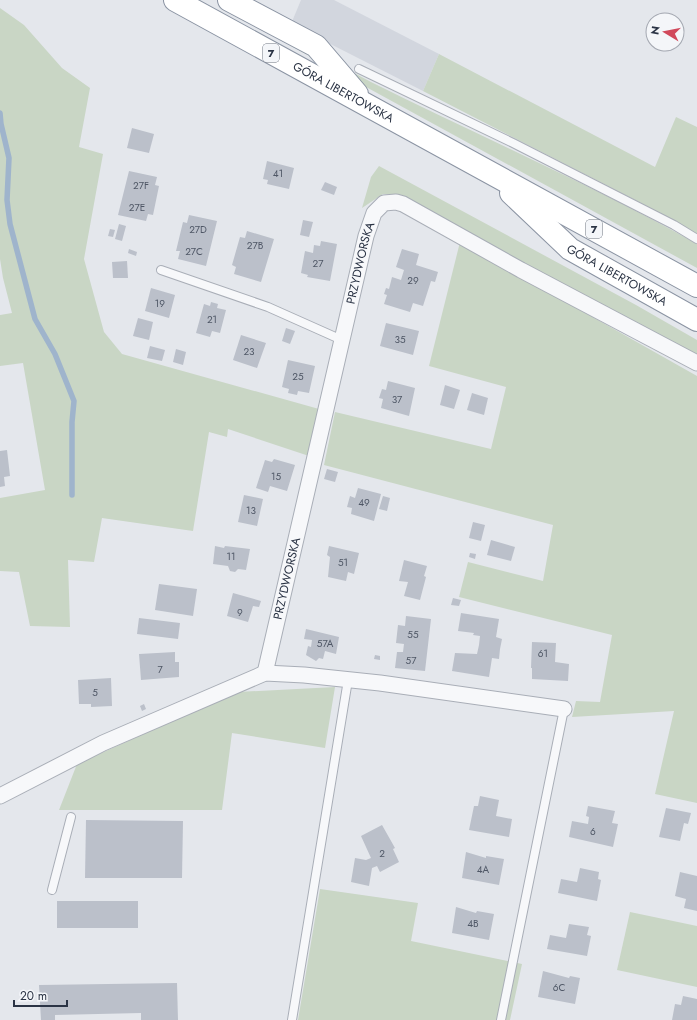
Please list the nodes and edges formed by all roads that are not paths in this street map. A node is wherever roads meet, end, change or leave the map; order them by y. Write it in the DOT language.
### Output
graph roads {
  1 [pos="175,0"];
  2 [pos="229,0"];
  3 [pos="359,69"];
  4 [pos="367,106"];
  5 [pos="490,173"];
  6 [pos="697,239"];
  7 [pos="161,270"];
  8 [pos="697,286"];
  9 [pos="697,320"];
  10 [pos="342,340"];
  11 [pos="697,363"];
  12 [pos="265,673"];
  13 [pos="348,680"];
  14 [pos="564,709"];
  15 [pos="0,796"];
  16 [pos="71,817"];
  17 [pos="52,890"];
  18 [pos="292,1020"];
  19 [pos="502,1020"];
  1 -- 4 [label="highway, GÓRA LIBERTOWSKA / 7"];
  2 -- 4 [label="highway, 7"];
  3 -- 6 [label="lane"];
  4 -- 5 [label="highway, GÓRA LIBERTOWSKA / 7"];
  5 -- 8 [label="highway, GÓRA LIBERTOWSKA / 7"];
  5 -- 9 [label="highway, GÓRA LIBERTOWSKA / 7"];
  7 -- 10 [label="lane"];
  10 -- 11 [label="street, PRZYDWORSKA"];
  10 -- 12 [label="street, PRZYDWORSKA"];
  12 -- 13 [label="street"];
  12 -- 15 [label="street"];
  13 -- 14 [label="street"];
  13 -- 18 [label="lane"];
  14 -- 19 [label="lane"];
  16 -- 17 [label="lane"];
}
